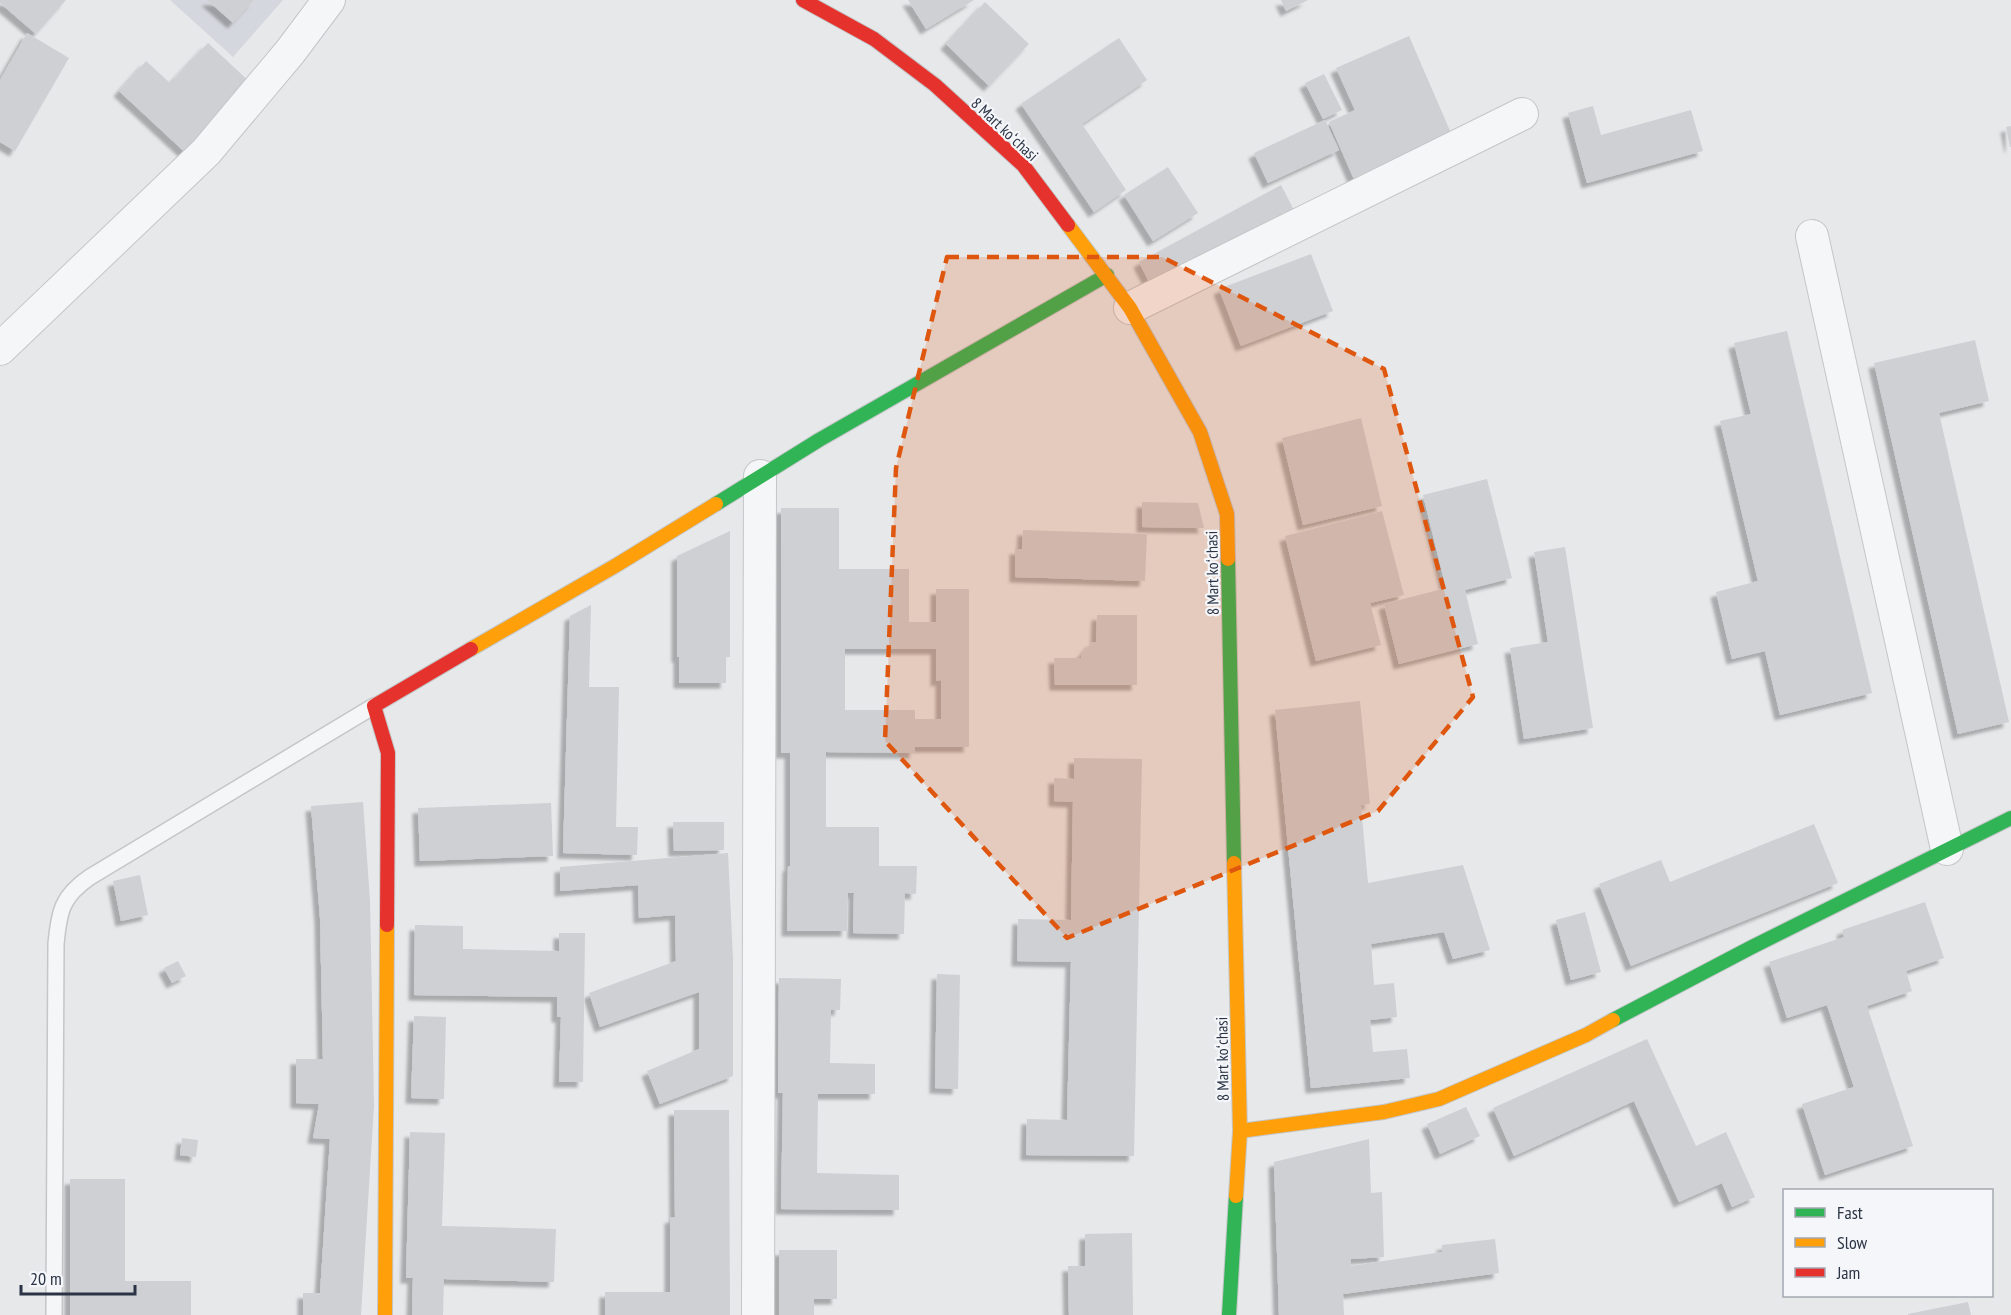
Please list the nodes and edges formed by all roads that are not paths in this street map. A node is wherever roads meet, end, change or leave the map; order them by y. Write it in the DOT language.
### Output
graph roads {
  1 [pos="329,0"];
  2 [pos="803,0"];
  3 [pos="1522,114"];
  4 [pos="1812,237"];
  5 [pos="1107,275"];
  6 [pos="1130,308"];
  7 [pos="0,349"];
  8 [pos="760,476"];
  9 [pos="374,706"];
  10 [pos="2011,818"];
  11 [pos="1947,849"];
  12 [pos="1240,1131"];
  13 [pos="54,1315"];
  14 [pos="385,1315"];
  15 [pos="758,1315"];
  16 [pos="1229,1315"];
  1 -- 7 [label="street"];
  2 -- 5 [label="street, 8 Mart koʻchasi"];
  3 -- 6 [label="street"];
  4 -- 11 [label="street"];
  5 -- 6 [label="street, 8 Mart koʻchasi"];
  5 -- 8 [label="street"];
  6 -- 12 [label="street, 8 Mart koʻchasi"];
  8 -- 9 [label="street"];
  8 -- 15 [label="street"];
  9 -- 13 [label="lane"];
  9 -- 14 [label="street"];
  10 -- 11 [label="street"];
  11 -- 12 [label="street"];
  12 -- 16 [label="street, 8 Mart koʻchasi"];
}
